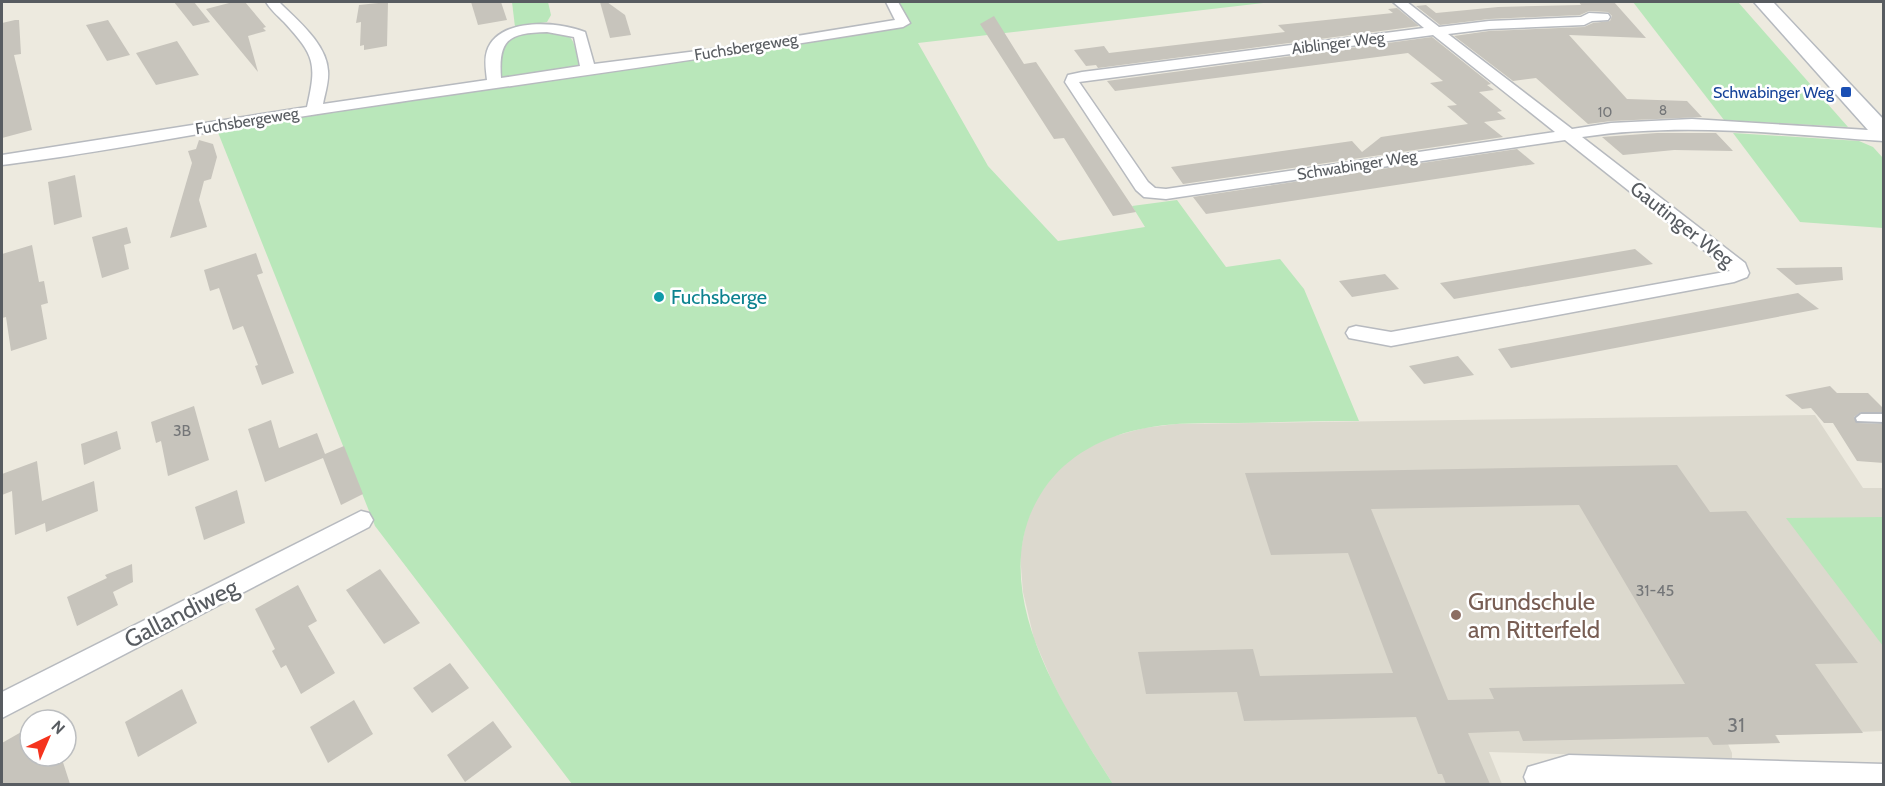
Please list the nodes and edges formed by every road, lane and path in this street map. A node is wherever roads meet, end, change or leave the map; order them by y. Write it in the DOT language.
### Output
graph roads {
  1 [pos="272,2"];
  2 [pos="892,2"];
  3 [pos="1400,2"];
  4 [pos="1763,2"];
  5 [pos="1604,17"];
  6 [pos="1436,31"];
  7 [pos="588,69"];
  8 [pos="1072,78"];
  9 [pos="494,83"];
  10 [pos="314,110"];
  11 [pos="1568,134"];
  12 [pos="1884,135"];
  13 [pos="2,160"];
  14 [pos="1356,333"];
  15 [pos="1861,418"];
  16 [pos="1884,418"];
  17 [pos="361,520"];
  18 [pos="2,706"];
  19 [pos="1538,777"];
  20 [pos="1884,778"];
  1 -- 10 [label="street"];
  2 -- 7 [label="street, Fuchsbergeweg"];
  3 -- 6 [label="street, Gautinger Weg"];
  4 -- 12 [label="main road"];
  5 -- 6 [label="street, Aiblinger Weg"];
  6 -- 8 [label="street, Aiblinger Weg"];
  6 -- 11 [label="street, Gautinger Weg"];
  7 -- 9 [label="street, Fuchsbergeweg"];
  7 -- 9 [label="street"];
  8 -- 11 [label="street, Schwabinger Weg"];
  9 -- 10 [label="street, Fuchsbergeweg"];
  10 -- 13 [label="street, Fuchsbergeweg"];
  11 -- 12 [label="street, Schwabinger Weg"];
  11 -- 14 [label="street, Gautinger Weg"];
  15 -- 16 [label="lane"];
  17 -- 18 [label="street, Gallandiweg"];
  19 -- 20 [label="street"];
}
